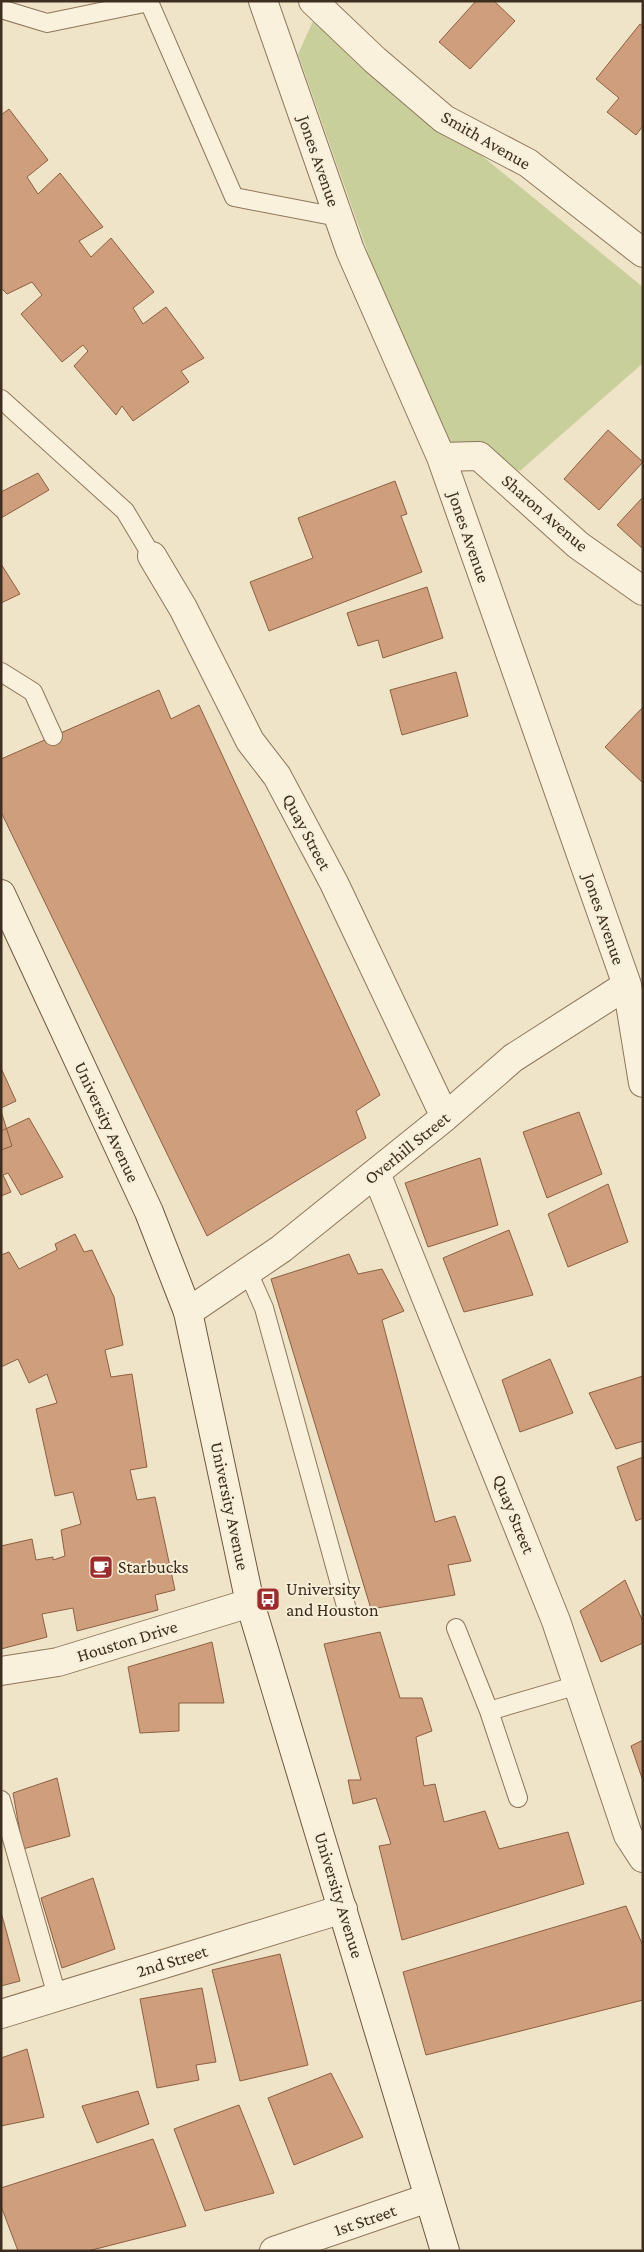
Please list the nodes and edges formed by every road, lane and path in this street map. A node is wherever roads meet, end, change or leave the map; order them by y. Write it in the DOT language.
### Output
graph roads {
  1 [pos="263,1"];
  2 [pos="313,1"];
  3 [pos="1,9"];
  4 [pos="338,217"];
  5 [pos="643,253"];
  6 [pos="1,399"];
  7 [pos="441,457"];
  8 [pos="152,556"];
  9 [pos="643,591"];
  10 [pos="1,672"];
  11 [pos="53,736"];
  12 [pos="1,894"];
  13 [pos="635,982"];
  14 [pos="643,1084"];
  15 [pos="445,1117"];
  16 [pos="376,1173"];
  17 [pos="248,1272"];
  18 [pos="188,1312"];
  19 [pos="250,1603"];
  20 [pos="346,1606"];
  21 [pos="456,1628"];
  22 [pos="1,1671"];
  23 [pos="578,1685"];
  24 [pos="489,1711"];
  25 [pos="518,1798"];
  26 [pos="1,1800"];
  27 [pos="643,1858"];
  28 [pos="343,1909"];
  29 [pos="56,1996"];
  30 [pos="1,2014"];
  31 [pos="428,2198"];
  32 [pos="274,2251"];
  33 [pos="445,2251"];
  1 -- 4 [label="street, Jones Avenue"];
  2 -- 5 [label="street, Smith Avenue"];
  3 -- 4 [label="lane"];
  4 -- 7 [label="street, Jones Avenue"];
  6 -- 8 [label="lane"];
  7 -- 9 [label="street, Sharon Avenue"];
  7 -- 13 [label="street, Jones Avenue"];
  8 -- 15 [label="street, Quay Street"];
  10 -- 11 [label="lane"];
  12 -- 18 [label="street, University Avenue"];
  13 -- 14 [label="street, Jones Avenue"];
  13 -- 15 [label="street, Overhill Street"];
  15 -- 16 [label="street, Overhill Street"];
  16 -- 17 [label="street, Overhill Street"];
  16 -- 23 [label="street, Quay Street"];
  17 -- 18 [label="street, Overhill Street"];
  17 -- 20 [label="lane"];
  18 -- 19 [label="street, University Avenue"];
  19 -- 22 [label="street, Houston Drive"];
  19 -- 28 [label="street, University Avenue"];
  21 -- 24 [label="lane"];
  23 -- 24 [label="lane"];
  23 -- 27 [label="street, Quay Street"];
  24 -- 25 [label="lane"];
  26 -- 29 [label="lane"];
  28 -- 29 [label="street, 2nd Street"];
  28 -- 31 [label="street, University Avenue"];
  29 -- 30 [label="street, 2nd Street"];
  31 -- 32 [label="street, 1st Street"];
  31 -- 33 [label="street, University Avenue"];
}
